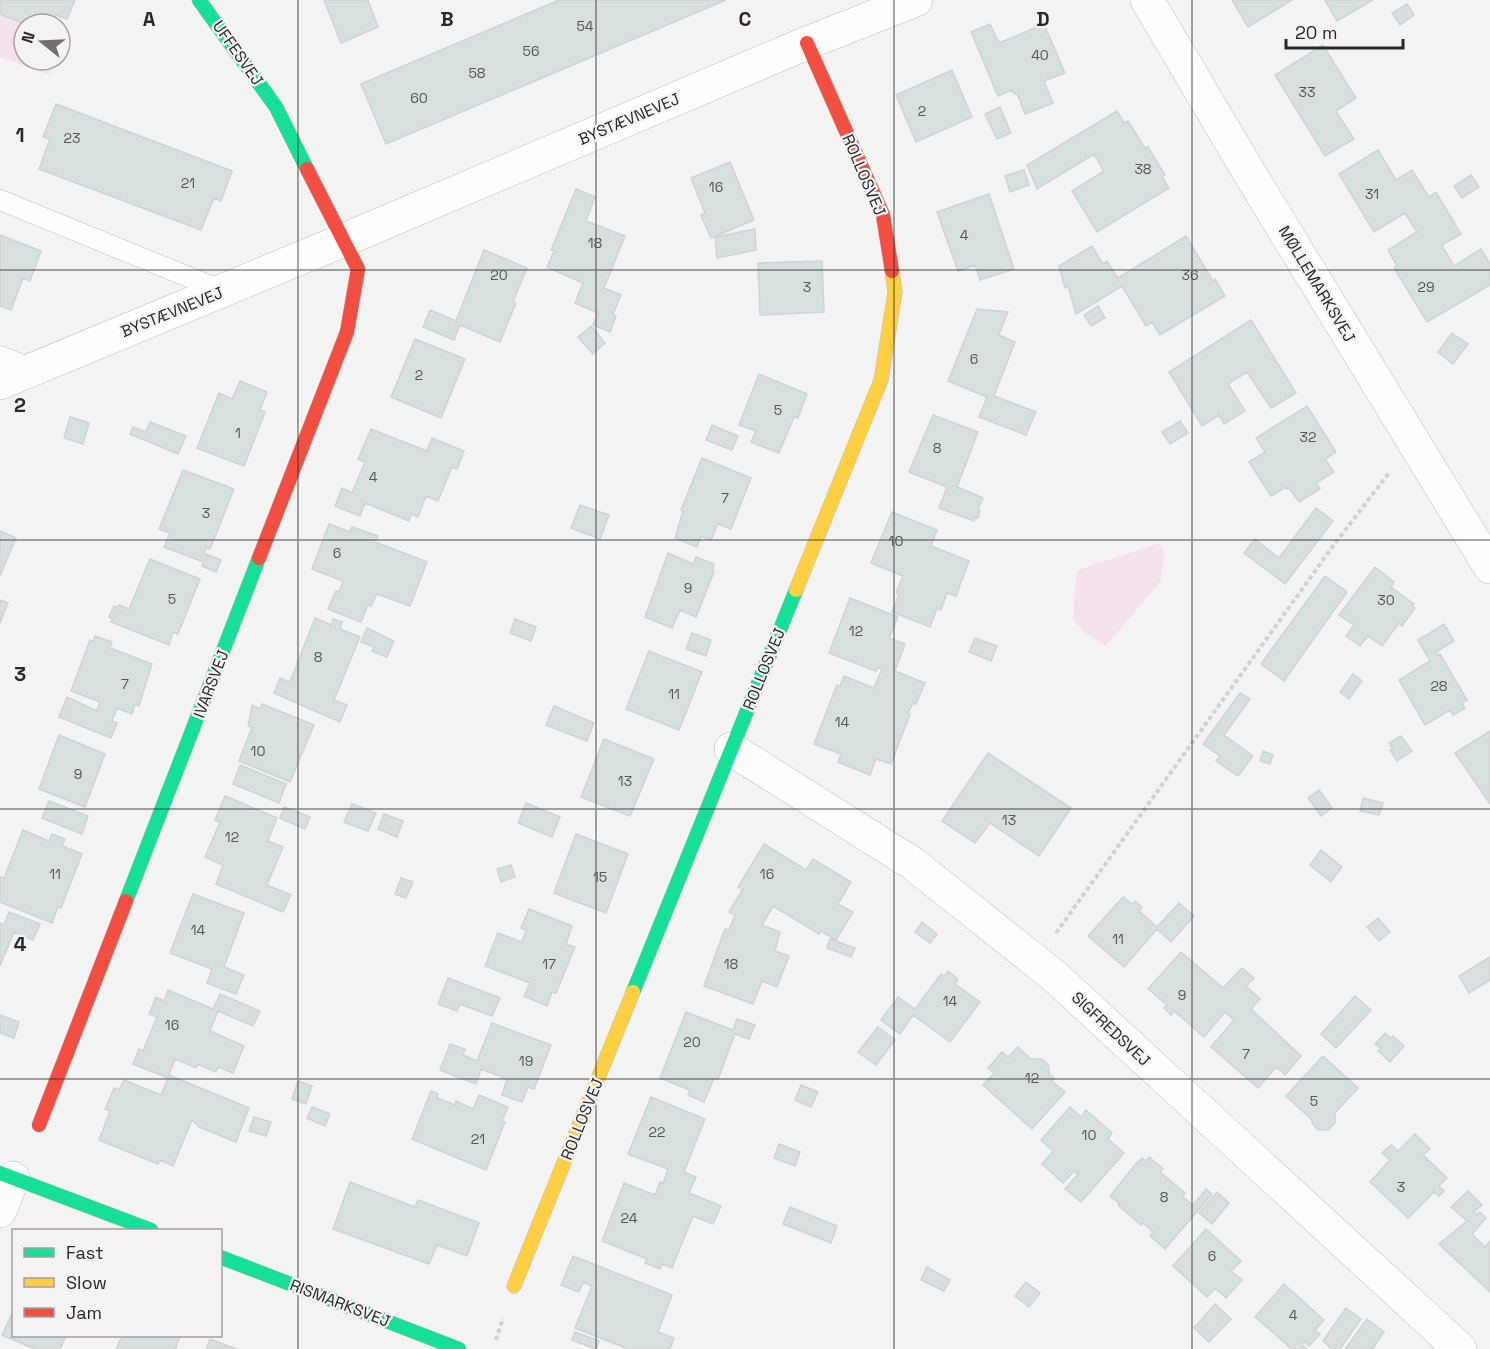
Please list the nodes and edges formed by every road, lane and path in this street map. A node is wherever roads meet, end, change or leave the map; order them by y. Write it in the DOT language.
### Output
graph roads {
  1 [pos="199,0"];
  2 [pos="916,0"];
  3 [pos="1148,0"];
  4 [pos="807,43"];
  5 [pos="0,200"];
  6 [pos="344,240"];
  7 [pos="223,291"];
  8 [pos="0,357"];
  9 [pos="33,369"];
  10 [pos="0,383"];
  11 [pos="1413,441"];
  12 [pos="1490,567"];
  13 [pos="731,749"];
  14 [pos="1035,961"];
  15 [pos="39,1125"];
  16 [pos="7,1175"];
  17 [pos="0,1211"];
  18 [pos="148,1229"];
  19 [pos="222,1258"];
  20 [pos="514,1287"];
  21 [pos="459,1349"];
  22 [pos="1460,1349"];
  1 -- 6 [label="street, UFFESVEJ"];
  2 -- 4 [label="street, BYSTÆVNEVEJ"];
  3 -- 11 [label="street, MØLLEMARKSVEJ"];
  4 -- 6 [label="street, BYSTÆVNEVEJ"];
  4 -- 13 [label="street, ROLLOSVEJ"];
  5 -- 7 [label="lane"];
  6 -- 7 [label="street, BYSTÆVNEVEJ"];
  6 -- 15 [label="street, IVARSVEJ"];
  7 -- 9 [label="street, BYSTÆVNEVEJ"];
  8 -- 9 [label="lane"];
  9 -- 10 [label="street, BYSTÆVNEVEJ"];
  11 -- 12 [label="street, MØLLEMARKSVEJ"];
  11 -- 14 [label="path"];
  13 -- 14 [label="street, SIGFREDSVEJ"];
  13 -- 20 [label="street, ROLLOSVEJ"];
  14 -- 22 [label="street, SIGFREDSVEJ"];
  16 -- 17 [label="street"];
  16 -- 18 [label="street"];
  19 -- 21 [label="street, RISMARKSVEJ"];
}
